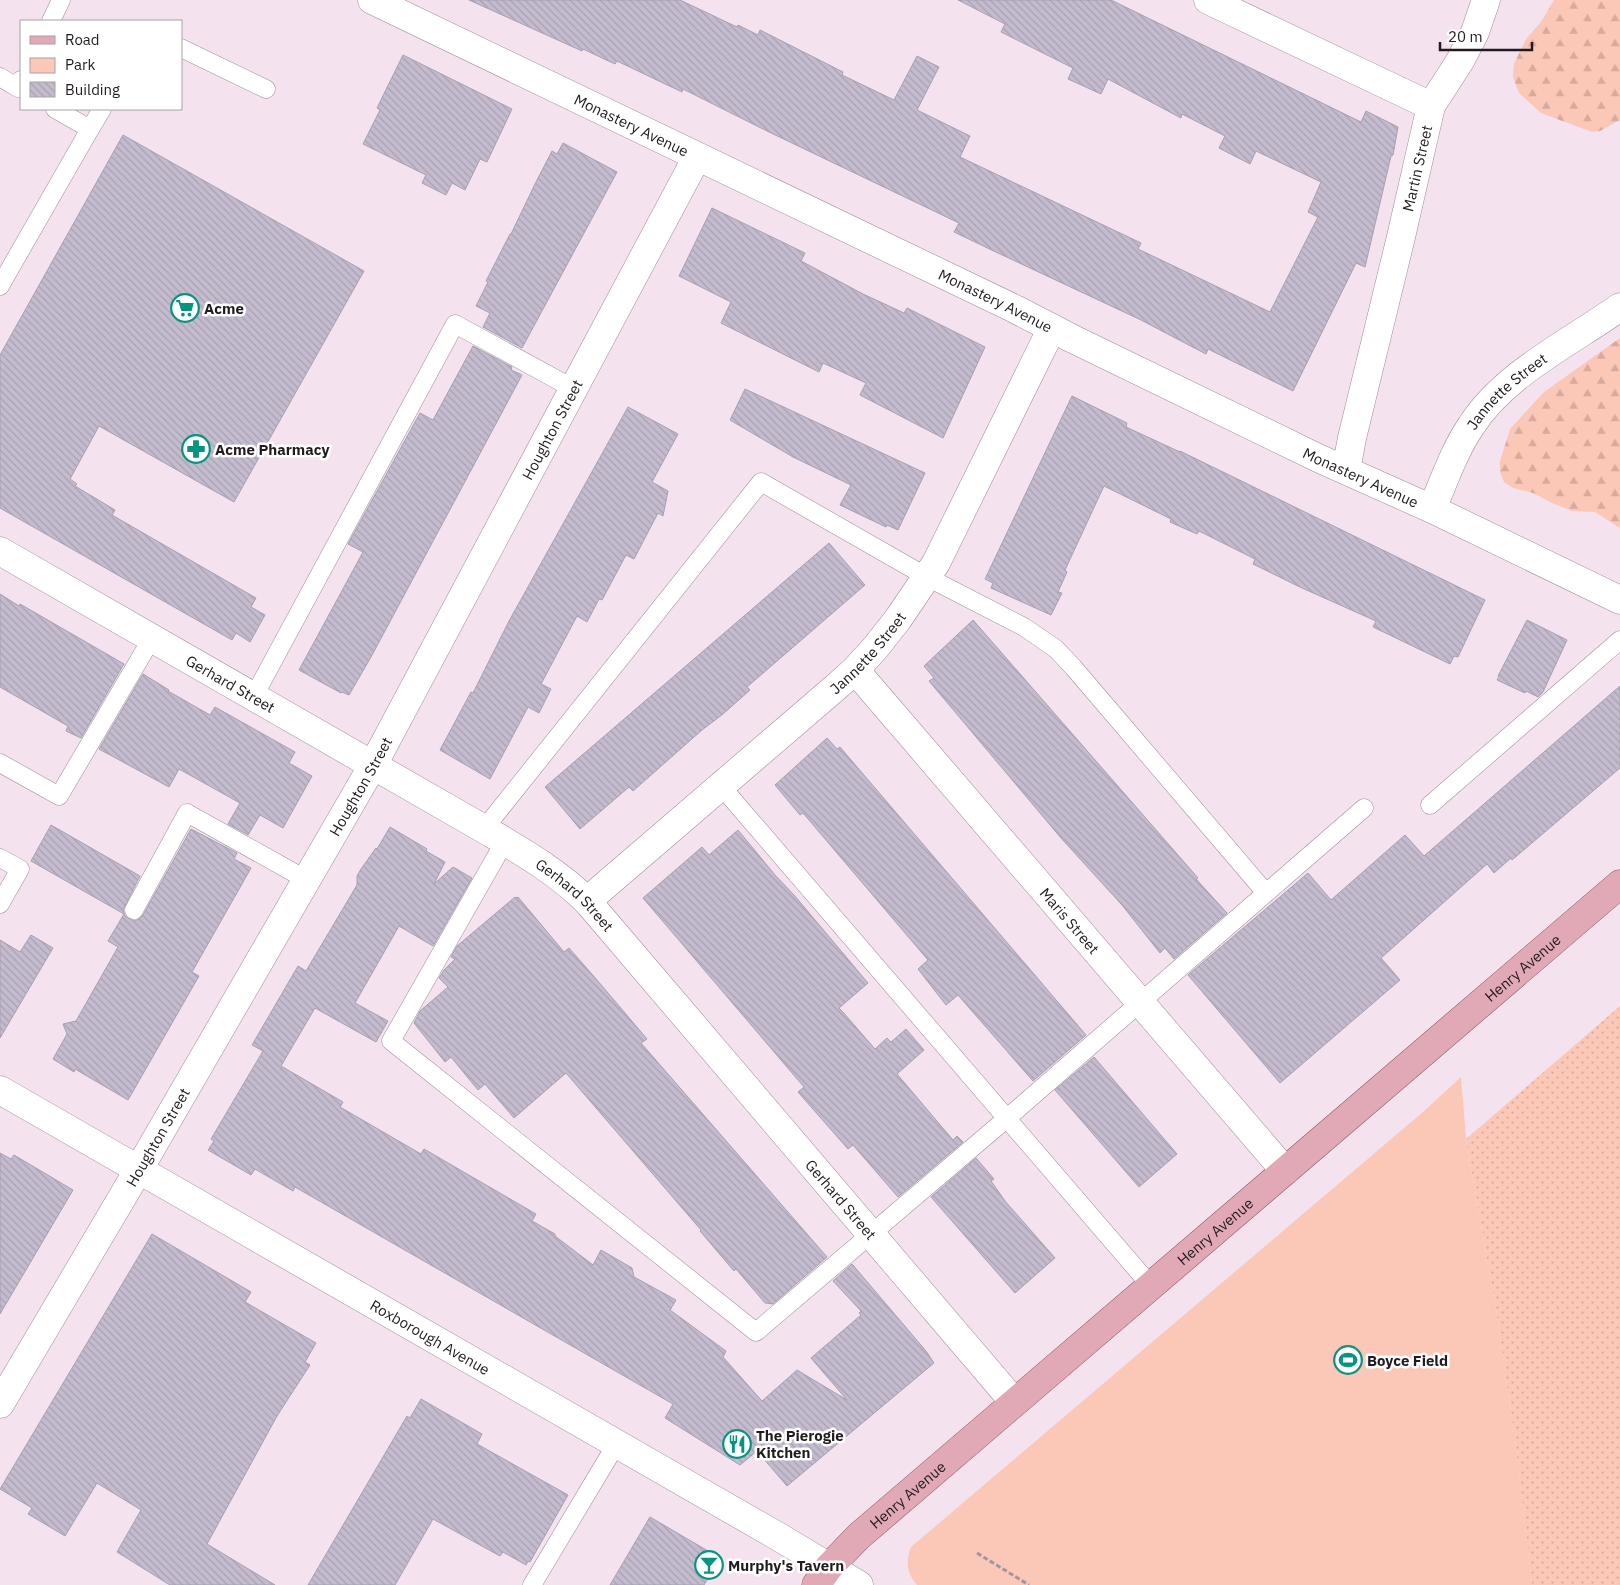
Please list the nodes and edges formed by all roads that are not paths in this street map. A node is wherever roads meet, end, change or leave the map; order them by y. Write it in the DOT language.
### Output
graph roads {
  1 [pos="61,0"];
  2 [pos="372,0"];
  3 [pos="1208,0"];
  4 [pos="1486,0"];
  5 [pos="51,20"];
  6 [pos="182,48"];
  7 [pos="0,78"];
  8 [pos="20,86"];
  9 [pos="266,89"];
  10 [pos="1431,106"];
  11 [pos="57,110"];
  12 [pos="101,110"];
  13 [pos="90,129"];
  14 [pos="697,157"];
  15 [pos="0,286"];
  16 [pos="1620,306"];
  17 [pos="1052,328"];
  18 [pos="574,389"];
  19 [pos="1346,470"];
  20 [pos="1432,509"];
  21 [pos="0,551"];
  22 [pos="928,577"];
  23 [pos="1620,600"];
  24 [pos="152,638"];
  25 [pos="1620,640"];
  26 [pos="855,670"];
  27 [pos="254,696"];
  28 [pos="0,764"];
  29 [pos="373,764"];
  30 [pos="721,786"];
  31 [pos="1430,805"];
  32 [pos="1364,808"];
  33 [pos="494,835"];
  34 [pos="0,858"];
  35 [pos="307,880"];
  36 [pos="1620,884"];
  37 [pos="1266,893"];
  38 [pos="587,901"];
  39 [pos="0,904"];
  40 [pos="134,910"];
  41 [pos="1139,1002"];
  42 [pos="0,1090"];
  43 [pos="1006,1119"];
  44 [pos="140,1169"];
  45 [pos="1285,1171"];
  46 [pos="870,1234"];
  47 [pos="1151,1286"];
  48 [pos="0,1402"];
  49 [pos="1014,1402"];
  50 [pos="617,1443"];
  51 [pos="822,1576"];
  52 [pos="532,1585"];
  53 [pos="859,1585"];
  1 -- 5 [label="lane"];
  2 -- 14 [label="street, Monastery Avenue"];
  3 -- 10 [label="street, Martin Street"];
  4 -- 10 [label="street"];
  6 -- 9 [label="lane"];
  7 -- 8 [label="lane"];
  10 -- 19 [label="street, Martin Street"];
  11 -- 13 [label="lane"];
  12 -- 13 [label="lane"];
  13 -- 15 [label="lane"];
  14 -- 17 [label="street, Monastery Avenue"];
  14 -- 18 [label="street, Houghton Street"];
  16 -- 20 [label="street, Jannette Street"];
  17 -- 19 [label="street, Monastery Avenue"];
  17 -- 22 [label="street, Jannette Street"];
  18 -- 27 [label="lane"];
  18 -- 29 [label="street, Houghton Street"];
  19 -- 20 [label="street, Monastery Avenue"];
  20 -- 23 [label="street, Monastery Avenue"];
  21 -- 24 [label="street, Gerhard Street"];
  22 -- 26 [label="street, Jannette Street"];
  22 -- 33 [label="lane"];
  22 -- 37 [label="lane"];
  24 -- 27 [label="street, Gerhard Street"];
  24 -- 28 [label="lane"];
  25 -- 31 [label="lane"];
  26 -- 30 [label="street, Jannette Street"];
  26 -- 41 [label="street, Maris Street"];
  27 -- 29 [label="street, Gerhard Street"];
  29 -- 33 [label="street, Gerhard Street"];
  29 -- 35 [label="street, Houghton Street"];
  30 -- 38 [label="street, Jannette Street"];
  30 -- 43 [label="lane"];
  32 -- 37 [label="lane"];
  33 -- 38 [label="street, Gerhard Street"];
  33 -- 46 [label="lane"];
  34 -- 39 [label="lane"];
  35 -- 40 [label="lane"];
  35 -- 44 [label="street, Houghton Street"];
  36 -- 45 [label="main road, Henry Avenue"];
  37 -- 41 [label="lane"];
  38 -- 46 [label="street, Gerhard Street"];
  41 -- 43 [label="lane"];
  41 -- 45 [label="street, Maris Street"];
  42 -- 44 [label="street, Roxborough Avenue"];
  43 -- 46 [label="lane"];
  43 -- 47 [label="lane"];
  44 -- 48 [label="street, Houghton Street"];
  44 -- 50 [label="street, Roxborough Avenue"];
  45 -- 47 [label="main road, Henry Avenue"];
  46 -- 49 [label="street, Gerhard Street"];
  47 -- 49 [label="main road, Henry Avenue"];
  49 -- 51 [label="main road, Henry Avenue"];
  50 -- 51 [label="street, Roxborough Avenue"];
  50 -- 52 [label="lane"];
  51 -- 53 [label="street, Roxborough Avenue"];
}
